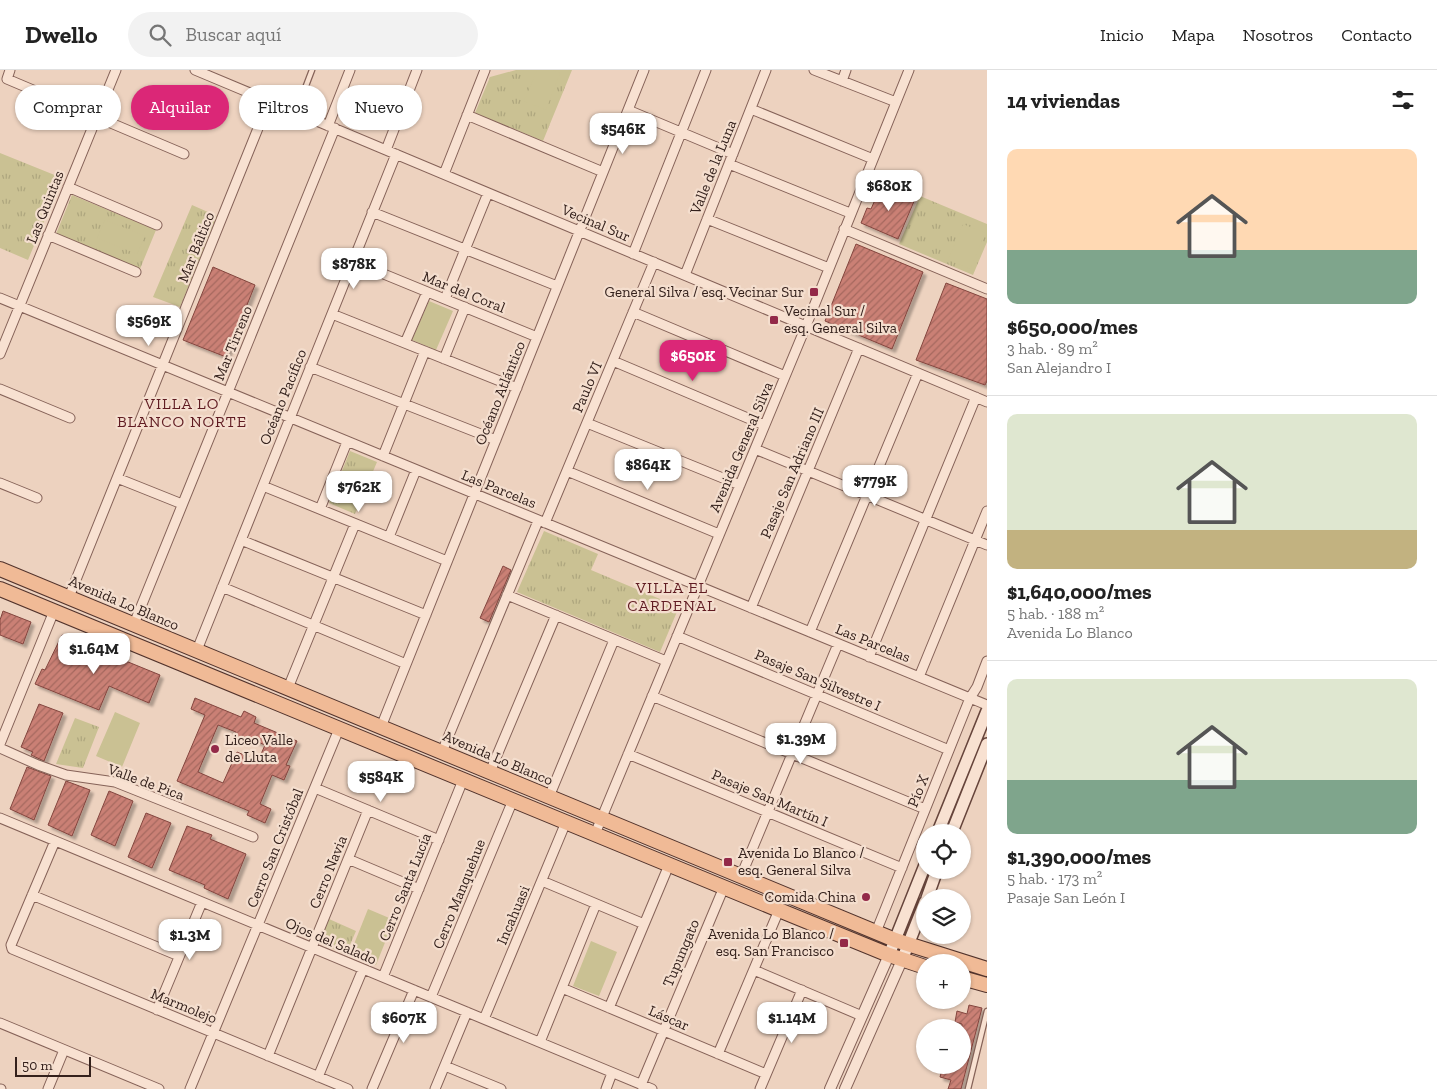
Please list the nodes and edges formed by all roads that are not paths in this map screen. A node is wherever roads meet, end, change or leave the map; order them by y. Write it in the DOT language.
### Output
graph roads {
  1 [pos="10,70"];
  2 [pos="116,70"];
  3 [pos="195,70"];
  4 [pos="312,70"];
  5 [pos="350,70"];
  6 [pos="417,70"];
  7 [pos="706,70"];
  8 [pos="766,70"];
  9 [pos="814,70"];
  10 [pos="846,70"];
  11 [pos="909,70"];
  12 [pos="486,71"];
  13 [pos="642,71"];
  14 [pos="842,81"];
  15 [pos="20,85"];
  16 [pos="110,85"];
  17 [pos="306,85"];
  18 [pos="239,88"];
  19 [pos="896,102"];
  20 [pos="751,108"];
  21 [pos="628,110"];
  22 [pos="467,115"];
  23 [pos="327,125"];
  24 [pos="121,127"];
  25 [pos="332,127"];
  26 [pos="92,130"];
  27 [pos="257,130"];
  28 [pos="681,132"];
  29 [pos="386,150"];
  30 [pos="184,154"];
  31 [pos="396,154"];
  32 [pos="733,154"];
  33 [pos="872,159"];
  34 [pos="729,164"];
  35 [pos="603,172"];
  36 [pos="444,174"];
  37 [pos="68,187"];
  38 [pos="488,193"];
  39 [pos="372,212"];
  40 [pos="850,213"];
  41 [pos="707,219"];
  42 [pos="157,225"];
  43 [pos="844,228"];
  44 [pos="580,231"];
  45 [pos="48,235"];
  46 [pos="465,249"];
  47 [pos="633,254"];
  48 [pos="352,261"];
  49 [pos="654,262"];
  50 [pos="828,268"];
  51 [pos="136,272"];
  52 [pos="685,275"];
  53 [pos="558,286"];
  54 [pos="987,289"];
  55 [pos="426,292"];
  56 [pos="0,298"];
  57 [pos="445,299"];
  58 [pos="20,306"];
  59 [pos="465,307"];
  60 [pos="633,312"];
  61 [pos="332,314"];
  62 [pos="806,326"];
  63 [pos="537,337"];
  64 [pos="405,343"];
  65 [pos="859,348"];
  66 [pos="424,351"];
  67 [pos="0,354"];
  68 [pos="444,359"];
  69 [pos="613,361"];
  70 [pos="162,366"];
  71 [pos="310,367"];
  72 [pos="918,373"];
  73 [pos="785,376"];
  74 [pos="516,388"];
  75 [pos="0,389"];
  76 [pos="228,392"];
  77 [pos="976,397"];
  78 [pos="987,402"];
  79 [pos="404,404"];
  80 [pos="70,418"];
  81 [pos="290,418"];
  82 [pos="587,422"];
  83 [pos="764,425"];
  84 [pos="496,440"];
  85 [pos="347,442"];
  86 [pos="755,449"];
  87 [pos="382,456"];
  88 [pos="416,470"];
  89 [pos="567,471"];
  90 [pos="808,471"];
  91 [pos="117,478"];
  92 [pos="0,483"];
  93 [pos="740,485"];
  94 [pos="263,486"];
  95 [pos="474,494"];
  96 [pos="867,495"];
  97 [pos="37,498"];
  98 [pos="182,504"];
  99 [pos="320,509"];
  100 [pos="987,511"];
  101 [pos="926,520"];
  102 [pos="542,522"];
  103 [pos="355,524"];
  104 [pos="719,534"];
  105 [pos="389,538"];
  106 [pos="241,540"];
  107 [pos="975,540"];
  108 [pos="987,545"];
  109 [pos="447,561"];
  110 [pos="0,569"];
  111 [pos="333,577"];
  112 [pos="698,586"];
  113 [pos="222,587"];
  114 [pos="0,588"];
  115 [pos="507,595"];
  116 [pos="69,597"];
  117 [pos="751,608"];
  118 [pos="54,611"];
  119 [pos="426,615"];
  120 [pos="556,615"];
  121 [pos="134,624"];
  122 [pos="314,626"];
  123 [pos="810,632"];
  124 [pos="677,636"];
  125 [pos="614,640"];
  126 [pos="838,644"];
  127 [pos="197,650"];
  128 [pos="869,657"];
  129 [pos="222,661"];
  130 [pos="987,661"];
  131 [pos="666,662"];
  132 [pos="406,664"];
  133 [pos="919,677"];
  134 [pos="215,678"];
  135 [pos="288,688"];
  136 [pos="817,694"];
  137 [pos="652,696"];
  138 [pos="970,698"];
  139 [pos="987,705"];
  140 [pos="987,711"];
  141 [pos="381,727"];
  142 [pos="339,729"];
  143 [pos="0,744"];
  144 [pos="972,747"];
  145 [pos="0,748"];
  146 [pos="986,749"];
  147 [pos="949,750"];
  148 [pos="442,752"];
  149 [pos="628,754"];
  150 [pos="792,754"];
  151 [pos="490,772"];
  152 [pos="463,780"];
  153 [pos="315,788"];
  154 [pos="549,797"];
  155 [pos="513,800"];
  156 [pos="925,809"];
  157 [pos="368,810"];
  158 [pos="768,812"];
  159 [pos="0,818"];
  160 [pos="601,818"];
  161 [pos="566,822"];
  162 [pos="941,824"];
  163 [pos="955,824"];
  164 [pos="595,834"];
  165 [pos="253,837"];
  166 [pos="439,840"];
  167 [pos="55,841"];
  168 [pos="348,859"];
  169 [pos="669,865"];
  170 [pos="902,868"];
  171 [pos="741,876"];
  172 [pos="921,879"];
  173 [pos="542,881"];
  174 [pos="724,887"];
  175 [pos="419,889"];
  176 [pos="32,895"];
  177 [pos="202,902"];
  178 [pos="596,904"];
  179 [pos="779,910"];
  180 [pos="916,918"];
  181 [pos="644,924"];
  182 [pos="258,925"];
  183 [pos="876,932"];
  184 [pos="902,942"];
  185 [pos="312,948"];
  186 [pos="179,956"];
  187 [pos="896,957"];
  188 [pos="916,963"];
  189 [pos="363,969"];
  190 [pos="987,969"];
  191 [pos="754,970"];
  192 [pos="383,977"];
  193 [pos="971,981"];
  194 [pos="987,985"];
  195 [pos="562,988"];
  196 [pos="414,990"];
  197 [pos="802,990"];
  198 [pos="431,997"];
  199 [pos="609,1008"];
  200 [pos="157,1010"];
  201 [pos="987,1011"];
  202 [pos="467,1012"];
  203 [pos="862,1016"];
  204 [pos="484,1019"];
  205 [pos="0,1023"];
  206 [pos="664,1031"];
  207 [pos="213,1033"];
  208 [pos="540,1042"];
  209 [pos="64,1050"];
  210 [pos="718,1054"];
  211 [pos="268,1056"];
  212 [pos="445,1066"];
  213 [pos="612,1073"];
  214 [pos="766,1074"];
  215 [pos="318,1076"];
  216 [pos="641,1085"];
  217 [pos="48,1089"];
  218 [pos="159,1089"];
  219 [pos="190,1089"];
  220 [pos="348,1089"];
  221 [pos="372,1089"];
  222 [pos="435,1089"];
  223 [pos="501,1089"];
  224 [pos="606,1089"];
  225 [pos="652,1089"];
  226 [pos="760,1089"];
  227 [pos="830,1089"];
  228 [pos="845,1089"];
  229 [pos="968,1089"];
  1 -- 15 [label="street"];
  2 -- 16 [label="street, Las Quintas"];
  3 -- 18 [label="street, Vecinal Sur"];
  4 -- 17 [label="lane"];
  5 -- 25 [label="street, Mar Tirreno"];
  6 -- 29 [label="street"];
  7 -- 28 [label="street"];
  8 -- 20 [label="street, Valle de la Luna"];
  9 -- 14 [label="street"];
  10 -- 14 [label="street"];
  11 -- 19 [label="street, Avenida General Silva"];
  12 -- 22 [label="street"];
  13 -- 21 [label="street, Océano Atlántico"];
  14 -- 19 [label="street"];
  19 -- 33 [label="street, Avenida General Silva"];
  20 -- 32 [label="street, Valle de la Luna"];
  20 -- 33 [label="street"];
  21 -- 28 [label="street"];
  21 -- 35 [label="street, Océano Atlántico"];
  22 -- 35 [label="street"];
  22 -- 36 [label="street"];
  23 -- 25 [label="street, Vecinal Sur"];
  24 -- 30 [label="street"];
  25 -- 29 [label="street, Vecinal Sur"];
  25 -- 76 [label="street, Mar Tirreno"];
  26 -- 37 [label="street, Las Quintas"];
  27 -- 70 [label="street, Mar Báltico"];
  28 -- 32 [label="street"];
  28 -- 47 [label="street"];
  29 -- 31 [label="street, Vecinal Sur"];
  31 -- 36 [label="street, Vecinal Sur"];
  31 -- 39 [label="street, Océano Pacífico"];
  32 -- 34 [label="street, Valle de la Luna"];
  33 -- 40 [label="street, Avenida General Silva"];
  34 -- 40 [label="street"];
  34 -- 41 [label="street, Valle de la Luna"];
  35 -- 44 [label="street, Océano Atlántico"];
  36 -- 38 [label="street, Vecinal Sur"];
  37 -- 42 [label="street"];
  37 -- 45 [label="street, Las Quintas"];
  38 -- 44 [label="street, Vecinal Sur"];
  38 -- 46 [label="street"];
  39 -- 46 [label="street"];
  39 -- 48 [label="street, Océano Pacífico"];
  40 -- 43 [label="street, Avenida General Silva"];
  41 -- 50 [label="street"];
  41 -- 52 [label="street, Valle de la Luna"];
  43 -- 50 [label="street, Avenida General Silva"];
  43 -- 54 [label="street"];
  44 -- 47 [label="street, Vecinal Sur"];
  44 -- 53 [label="street, Océano Atlántico"];
  45 -- 51 [label="street"];
  45 -- 58 [label="street, Las Quintas"];
  46 -- 53 [label="street"];
  46 -- 57 [label="street"];
  47 -- 49 [label="street, Vecinal Sur"];
  48 -- 55 [label="street, Mar del Coral"];
  48 -- 61 [label="street, Océano Pacífico"];
  49 -- 52 [label="street, Vecinal Sur"];
  49 -- 60 [label="street, Paulo VI"];
  50 -- 62 [label="street, Avenida General Silva"];
  52 -- 62 [label="street, Vecinal Sur"];
  53 -- 63 [label="street, Océano Atlántico"];
  55 -- 57 [label="street, Mar del Coral"];
  55 -- 64 [label="street"];
  56 -- 58 [label="street, Las Parcelas"];
  57 -- 59 [label="street, Mar del Coral"];
  58 -- 67 [label="street, Las Quintas"];
  58 -- 70 [label="street, Las Parcelas"];
  59 -- 63 [label="street, Mar del Coral"];
  59 -- 68 [label="street"];
  60 -- 69 [label="street, Paulo VI"];
  60 -- 73 [label="street"];
  61 -- 64 [label="street"];
  61 -- 71 [label="street, Océano Pacífico"];
  62 -- 65 [label="street, Vecinal Sur"];
  62 -- 73 [label="street, Avenida General Silva"];
  63 -- 74 [label="street, Océano Atlántico"];
  64 -- 66 [label="street"];
  65 -- 72 [label="street, Vecinal Sur"];
  65 -- 90 [label="street, Pasaje San Adriano III"];
  66 -- 68 [label="street"];
  66 -- 79 [label="street"];
  68 -- 74 [label="street"];
  69 -- 82 [label="street, Paulo VI"];
  69 -- 83 [label="street"];
  70 -- 76 [label="street, Las Parcelas"];
  70 -- 91 [label="street, Mar Báltico"];
  71 -- 79 [label="street"];
  71 -- 81 [label="street, Océano Pacífico"];
  72 -- 77 [label="street, Vecinal Sur"];
  72 -- 96 [label="street"];
  73 -- 83 [label="street, Avenida General Silva"];
  74 -- 84 [label="street, Océano Atlántico"];
  75 -- 80 [label="street"];
  76 -- 81 [label="street, Las Parcelas"];
  76 -- 98 [label="street, Mar Tirreno"];
  77 -- 78 [label="street, Vecinal Sur"];
  77 -- 101 [label="street"];
  79 -- 84 [label="street"];
  79 -- 87 [label="street"];
  81 -- 85 [label="street, Las Parcelas"];
  81 -- 94 [label="street, Océano Pacífico"];
  82 -- 89 [label="street, Paulo VI"];
  82 -- 93 [label="street"];
  83 -- 86 [label="street, Avenida General Silva"];
  84 -- 95 [label="street, Océano Atlántico"];
  85 -- 87 [label="street, Las Parcelas"];
  85 -- 99 [label="street"];
  86 -- 90 [label="street"];
  86 -- 93 [label="street, Avenida General Silva"];
  87 -- 88 [label="street, Las Parcelas"];
  88 -- 95 [label="street, Las Parcelas"];
  88 -- 105 [label="street"];
  89 -- 102 [label="street, Paulo VI"];
  89 -- 104 [label="street"];
  90 -- 96 [label="street"];
  90 -- 117 [label="street, Pasaje San Adriano III"];
  91 -- 98 [label="street"];
  91 -- 116 [label="street, Mar Báltico"];
  92 -- 97 [label="street"];
  93 -- 104 [label="street, Avenida General Silva"];
  94 -- 99 [label="street"];
  94 -- 106 [label="street, Océano Pacífico"];
  95 -- 102 [label="street, Las Parcelas"];
  95 -- 109 [label="street, Océano Atlántico"];
  96 -- 101 [label="street"];
  96 -- 123 [label="street"];
  98 -- 121 [label="street, Mar Tirreno"];
  99 -- 103 [label="street"];
  100 -- 107 [label="street"];
  101 -- 107 [label="street"];
  101 -- 128 [label="street"];
  102 -- 112 [label="street, Las Parcelas"];
  102 -- 115 [label="street, Paulo VI"];
  103 -- 105 [label="street"];
  103 -- 111 [label="street"];
  104 -- 112 [label="street, Avenida General Silva"];
  105 -- 109 [label="street"];
  106 -- 111 [label="street"];
  106 -- 113 [label="street, Océano Pacífico"];
  107 -- 108 [label="street"];
  107 -- 133 [label="street"];
  109 -- 119 [label="street, Océano Atlántico"];
  110 -- 116 [label="main road, Avenida Lo Blanco"];
  111 -- 119 [label="street"];
  111 -- 122 [label="street"];
  112 -- 117 [label="street, Las Parcelas"];
  112 -- 124 [label="street, Avenida General Silva"];
  113 -- 122 [label="street"];
  113 -- 127 [label="street, Océano Pacífico"];
  114 -- 118 [label="main road"];
  115 -- 120 [label="street"];
  115 -- 148 [label="street, Paulo VI"];
  116 -- 121 [label="main road, Avenida Lo Blanco"];
  117 -- 123 [label="street, Las Parcelas"];
  118 -- 134 [label="main road"];
  118 -- 143 [label="street"];
  119 -- 132 [label="street, Océano Atlántico"];
  120 -- 125 [label="street"];
  120 -- 151 [label="street"];
  121 -- 127 [label="main road, Avenida Lo Blanco"];
  122 -- 132 [label="street"];
  122 -- 135 [label="street"];
  123 -- 126 [label="street, Las Parcelas"];
  124 -- 131 [label="street, Avenida General Silva"];
  124 -- 136 [label="street, Pasaje San Silvestre I"];
  125 -- 131 [label="street"];
  125 -- 154 [label="street"];
  126 -- 128 [label="street, Las Parcelas"];
  126 -- 136 [label="street"];
  127 -- 129 [label="main road, Avenida Lo Blanco"];
  128 -- 133 [label="street, Las Parcelas"];
  129 -- 134 [label="main road"];
  129 -- 135 [label="main road, Avenida Lo Blanco"];
  130 -- 138 [label="street, Pío X"];
  131 -- 137 [label="street, Avenida General Silva"];
  132 -- 141 [label="street, Océano Atlántico"];
  133 -- 138 [label="street, Las Parcelas"];
  134 -- 142 [label="main road"];
  135 -- 141 [label="main road, Avenida Lo Blanco"];
  136 -- 147 [label="street, Pasaje San Silvestre I"];
  136 -- 150 [label="street"];
  137 -- 149 [label="street, Avenida General Silva"];
  137 -- 150 [label="street"];
  138 -- 139 [label="street, Las Parcelas"];
  138 -- 147 [label="street, Pío X"];
  140 -- 144 [label="main road"];
  141 -- 148 [label="main road, Avenida Lo Blanco"];
  142 -- 152 [label="main road"];
  142 -- 153 [label="street, Cerro San Cristóbal"];
  144 -- 146 [label="street"];
  144 -- 162 [label="main road"];
  145 -- 165 [label="street, Valle de Pica"];
  146 -- 163 [label="main road"];
  147 -- 156 [label="street, Pío X"];
  148 -- 151 [label="main road, Avenida Lo Blanco"];
  149 -- 158 [label="street, Pasaje San Martín I"];
  149 -- 160 [label="street, Avenida General Silva"];
  150 -- 156 [label="street"];
  150 -- 158 [label="street"];
  151 -- 154 [label="main road, Avenida Lo Blanco"];
  152 -- 155 [label="main road"];
  152 -- 166 [label="street, Cerro Santa Lucía"];
  153 -- 157 [label="street"];
  153 -- 182 [label="street, Cerro San Cristóbal"];
  154 -- 160 [label="main road, Avenida Lo Blanco"];
  155 -- 161 [label="main road"];
  155 -- 198 [label="street, Cerro Manquehue"];
  156 -- 170 [label="street, Pío X"];
  157 -- 166 [label="street"];
  157 -- 168 [label="street, Cerro Navia"];
  158 -- 170 [label="street, Pasaje San Martín I"];
  158 -- 171 [label="street"];
  159 -- 167 [label="street, Ojos del Salado"];
  160 -- 164 [label="street, Avenida General Silva"];
  160 -- 171 [label="main road, Avenida Lo Blanco"];
  161 -- 164 [label="main road"];
  161 -- 173 [label="street, Incahuasi"];
  164 -- 169 [label="main road"];
  166 -- 175 [label="street, Cerro Santa Lucía"];
  167 -- 176 [label="street"];
  167 -- 177 [label="street, Ojos del Salado"];
  168 -- 175 [label="street"];
  168 -- 185 [label="street, Cerro Navia"];
  169 -- 174 [label="main road"];
  169 -- 181 [label="street"];
  170 -- 183 [label="street, Pío X"];
  171 -- 183 [label="main road, Avenida Lo Blanco"];
  172 -- 184 [label="main road"];
  173 -- 178 [label="street"];
  173 -- 204 [label="street, Incahuasi"];
  174 -- 179 [label="main road"];
  174 -- 206 [label="street, Tupungato"];
  175 -- 192 [label="street, Cerro Santa Lucía"];
  176 -- 186 [label="street"];
  176 -- 200 [label="street, Marmolejo"];
  177 -- 182 [label="street, Ojos del Salado"];
  177 -- 186 [label="street"];
  178 -- 181 [label="street"];
  178 -- 195 [label="street"];
  179 -- 187 [label="main road"];
  179 -- 191 [label="street"];
  180 -- 184 [label="main road"];
  181 -- 199 [label="street"];
  182 -- 185 [label="street, Ojos del Salado"];
  182 -- 207 [label="street, Cerro San Cristóbal"];
  183 -- 184 [label="main road, Avenida Lo Blanco"];
  184 -- 187 [label="main road"];
  184 -- 190 [label="main road, Avenida Lo Blanco"];
  185 -- 189 [label="street, Ojos del Salado"];
  185 -- 211 [label="street, Cerro Navia"];
  186 -- 200 [label="street"];
  187 -- 188 [label="main road"];
  187 -- 203 [label="street"];
  187 -- 228 [label="street"];
  189 -- 192 [label="street, Ojos del Salado"];
  189 -- 215 [label="street"];
  191 -- 197 [label="street"];
  191 -- 210 [label="street"];
  192 -- 196 [label="street, Ojos del Salado"];
  193 -- 194 [label="main road"];
  195 -- 199 [label="street, Láscar"];
  195 -- 208 [label="street"];
  196 -- 198 [label="street, Ojos del Salado"];
  196 -- 221 [label="street"];
  197 -- 203 [label="street"];
  197 -- 214 [label="street"];
  198 -- 202 [label="street, Ojos del Salado"];
  199 -- 206 [label="street, Láscar"];
  200 -- 207 [label="street, Marmolejo"];
  201 -- 229 [label="lane"];
  202 -- 204 [label="street, Ojos del Salado"];
  202 -- 212 [label="street"];
  203 -- 227 [label="street"];
  204 -- 208 [label="street, Ojos del Salado"];
  205 -- 209 [label="street"];
  206 -- 210 [label="street, Láscar"];
  206 -- 216 [label="street, Tupungato"];
  207 -- 211 [label="street, Marmolejo"];
  207 -- 219 [label="street, Cerro San Cristóbal"];
  208 -- 213 [label="street, Ojos del Salado"];
  209 -- 217 [label="street"];
  209 -- 218 [label="street"];
  210 -- 214 [label="street, Láscar"];
  211 -- 215 [label="street, Marmolejo"];
  212 -- 222 [label="street"];
  212 -- 223 [label="street"];
  213 -- 216 [label="street, Ojos del Salado"];
  213 -- 224 [label="street"];
  214 -- 226 [label="street"];
  215 -- 220 [label="street, Marmolejo"];
  216 -- 225 [label="street, Ojos del Salado"];
}
